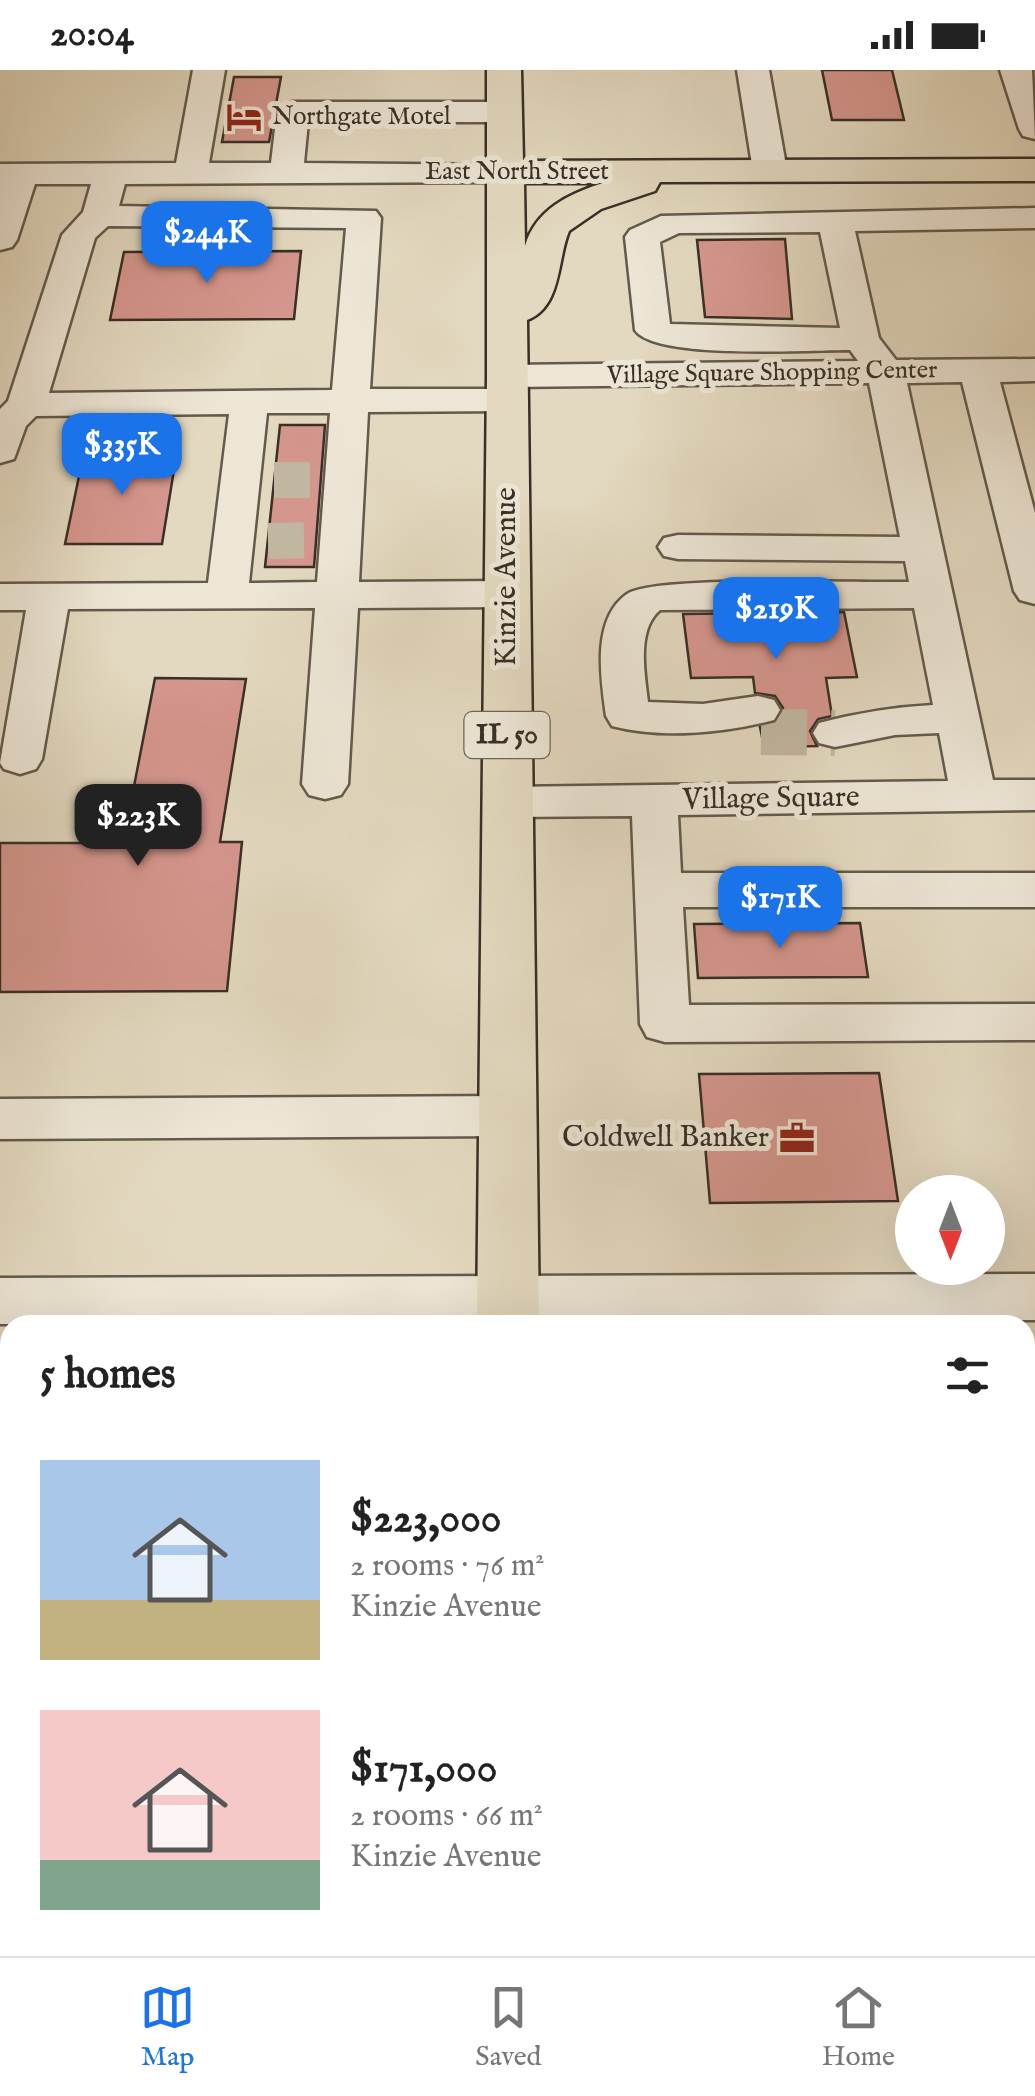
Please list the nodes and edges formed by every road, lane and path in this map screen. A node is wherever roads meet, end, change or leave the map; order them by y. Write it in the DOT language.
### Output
graph roads {
  1 [pos="210,70"];
  2 [pos="504,70"];
  3 [pos="753,70"];
  4 [pos="1016,70"];
  5 [pos="505,112"];
  6 [pos="1035,129"];
  7 [pos="1035,170"];
  8 [pos="770,171"];
  9 [pos="507,172"];
  10 [pos="691,172"];
  11 [pos="191,173"];
  12 [pos="286,173"];
  13 [pos="10,174"];
  14 [pos="110,174"];
  15 [pos="99,216"];
  16 [pos="1035,218"];
  17 [pos="835,221"];
  18 [pos="0,240"];
  19 [pos="508,323"];
  20 [pos="862,339"];
  21 [pos="978,370"];
  22 [pos="1035,370"];
  23 [pos="886,373"];
  24 [pos="508,388"];
  25 [pos="350,401"];
  26 [pos="249,403"];
  27 [pos="26,404"];
  28 [pos="0,452"];
  29 [pos="678,547"];
  30 [pos="922,549"];
  31 [pos="1035,591"];
  32 [pos="507,594"];
  33 [pos="339,595"];
  34 [pos="932,595"];
  35 [pos="227,596"];
  36 [pos="48,597"];
  37 [pos="0,598"];
  38 [pos="960,718"];
  39 [pos="759,721"];
  40 [pos="833,721"];
  41 [pos="20,758"];
  42 [pos="325,784"];
  43 [pos="974,796"];
  44 [pos="1035,796"];
  45 [pos="654,801"];
  46 [pos="507,802"];
  47 [pos="745,890"];
  48 [pos="1035,890"];
  49 [pos="659,903"];
  50 [pos="1035,928"];
  51 [pos="1035,990"];
  52 [pos="1035,1022"];
  53 [pos="506,1116"];
  54 [pos="0,1119"];
  55 [pos="1035,1297"];
  56 [pos="0,1301"];
  57 [pos="508,1311"];
  58 [pos="731,1311"];
  1 -- 11 [label="street"];
  2 -- 5 [label="main road, Kinzie Avenue / IL 50"];
  3 -- 8 [label="street"];
  4 -- 6 [label="street"];
  5 -- 9 [label="main road, Kinzie Avenue / IL 50"];
  5 -- 12 [label="street"];
  7 -- 8 [label="main road, East North Street"];
  8 -- 10 [label="main road, East North Street"];
  9 -- 10 [label="main road, East North Street"];
  9 -- 12 [label="street, East North Street"];
  9 -- 19 [label="main road, Kinzie Avenue / IL 50"];
  10 -- 19 [label="main road"];
  11 -- 12 [label="street, East North Street"];
  11 -- 14 [label="street, East North Street"];
  13 -- 14 [label="street, East North Street"];
  13 -- 18 [label="street"];
  14 -- 15 [label="street"];
  15 -- 25 [label="street"];
  15 -- 27 [label="street"];
  16 -- 17 [label="street"];
  17 -- 20 [label="street"];
  17 -- 20 [label="street"];
  19 -- 24 [label="main road, Kinzie Avenue / IL 50"];
  20 -- 23 [label="street"];
  21 -- 22 [label="street, Village Square Shopping Center"];
  21 -- 23 [label="street, Village Square Shopping Center"];
  21 -- 31 [label="street"];
  23 -- 24 [label="street, Village Square Shopping Center"];
  23 -- 30 [label="street"];
  24 -- 25 [label="street, Village Square Shopping Center"];
  24 -- 32 [label="main road, Kinzie Avenue / IL 50"];
  25 -- 26 [label="street, Village Square Shopping Center"];
  25 -- 33 [label="street"];
  26 -- 27 [label="street, Village Square Shopping Center"];
  26 -- 35 [label="street"];
  27 -- 28 [label="street"];
  29 -- 30 [label="street"];
  30 -- 34 [label="street"];
  32 -- 33 [label="street"];
  32 -- 46 [label="main road, Kinzie Avenue / IL 50"];
  33 -- 35 [label="street"];
  33 -- 42 [label="street"];
  34 -- 38 [label="street"];
  34 -- 39 [label="street"];
  35 -- 36 [label="street"];
  36 -- 37 [label="street"];
  36 -- 41 [label="street"];
  38 -- 40 [label="street"];
  38 -- 43 [label="street"];
  43 -- 44 [label="street, Village Square"];
  43 -- 45 [label="street, Village Square"];
  45 -- 46 [label="street, Village Square"];
  45 -- 49 [label="street"];
  46 -- 53 [label="main road, Kinzie Avenue / IL 50"];
  47 -- 48 [label="street"];
  47 -- 49 [label="street"];
  47 -- 50 [label="street"];
  49 -- 51 [label="street"];
  49 -- 52 [label="street"];
  53 -- 54 [label="street"];
  53 -- 57 [label="main road, Kinzie Avenue / IL 50"];
  55 -- 58 [label="street"];
  56 -- 57 [label="street"];
  57 -- 58 [label="street"];
}
